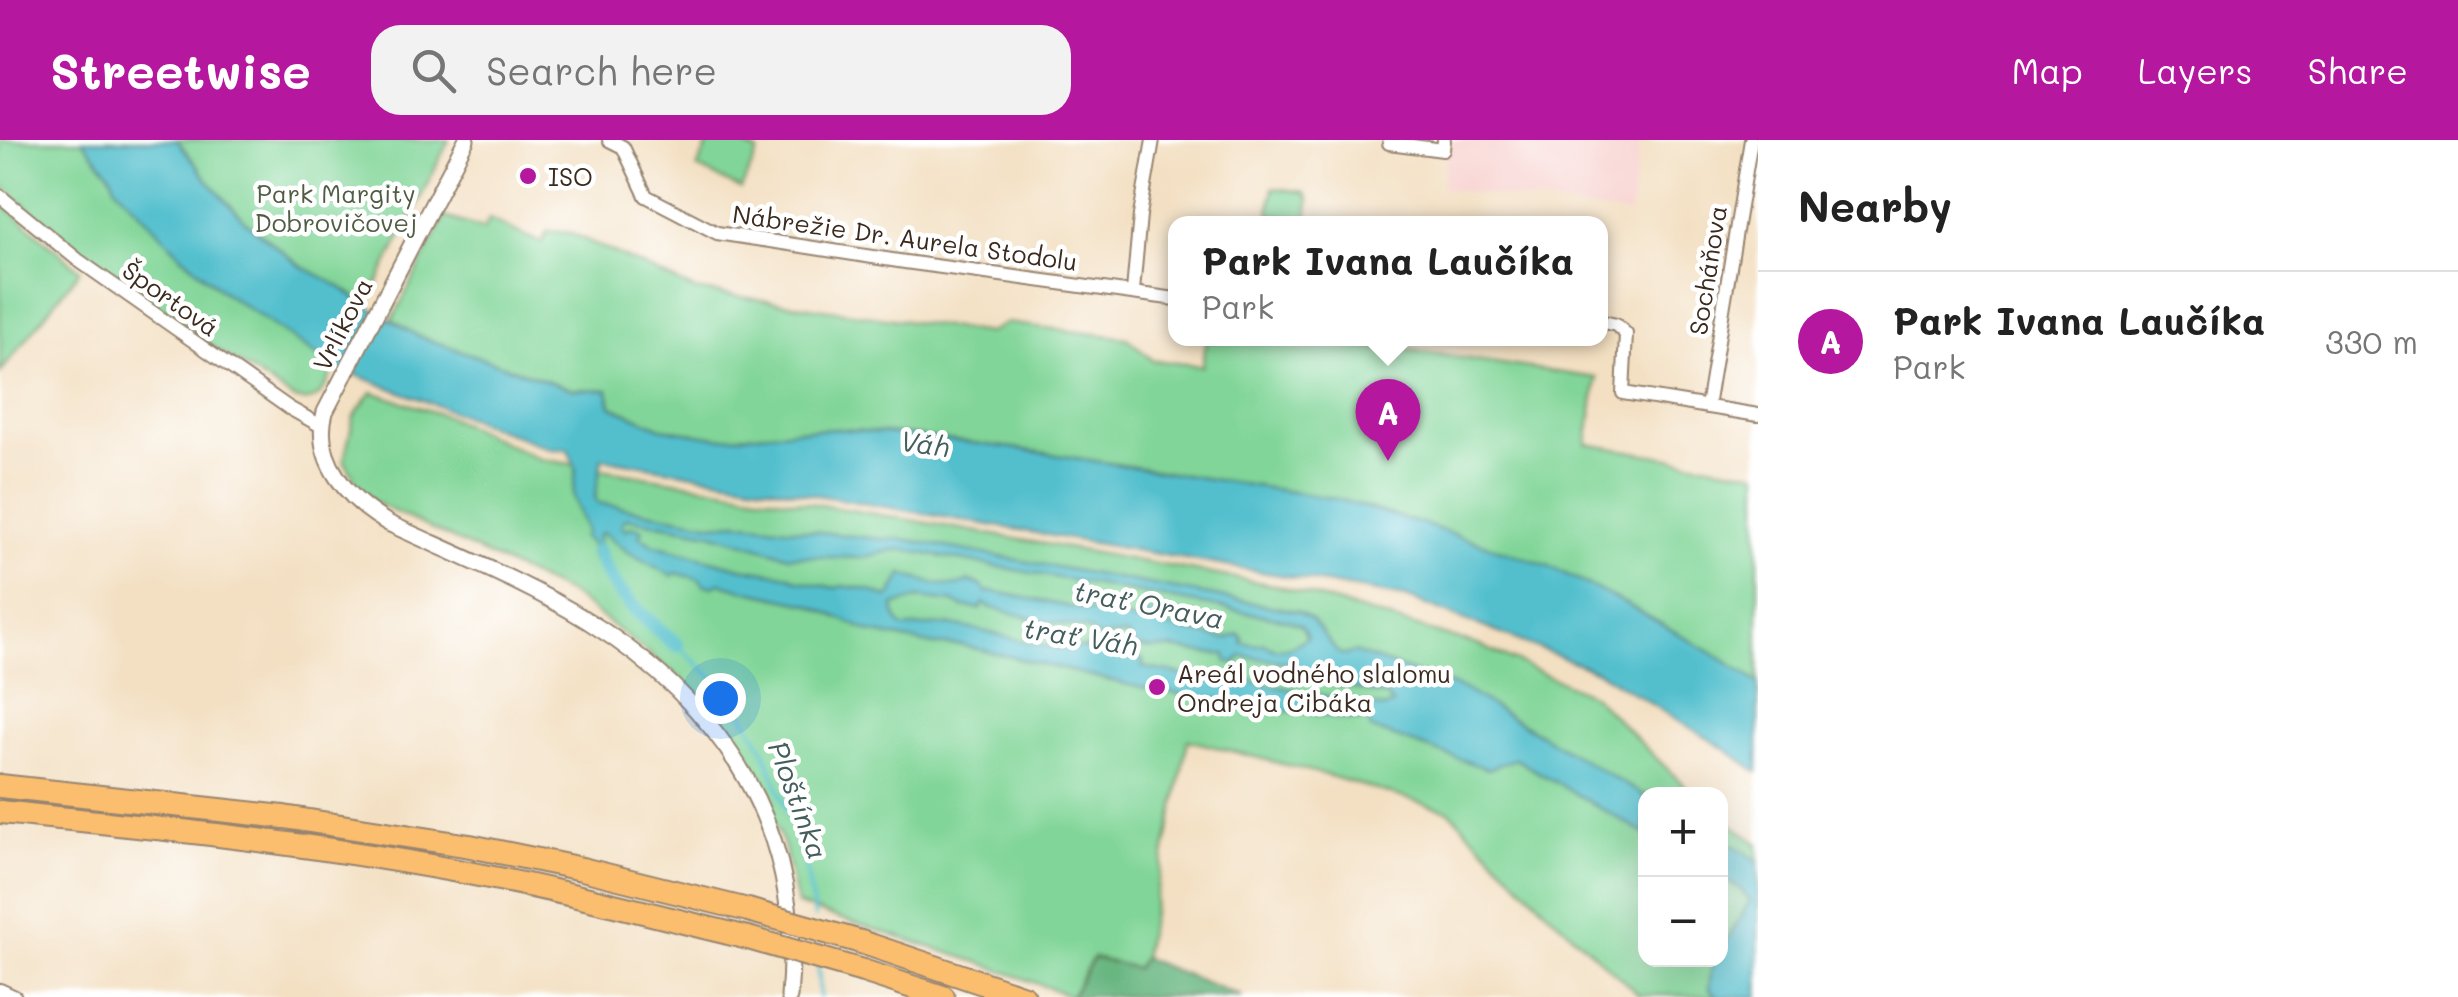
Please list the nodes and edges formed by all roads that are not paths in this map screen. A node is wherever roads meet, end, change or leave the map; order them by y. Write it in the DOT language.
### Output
graph roads {
  1 [pos="466,140"];
  2 [pos="608,140"];
  3 [pos="1153,140"];
  4 [pos="1444,140"];
  5 [pos="1751,140"];
  6 [pos="1389,143"];
  7 [pos="0,196"];
  8 [pos="1133,291"];
  9 [pos="1168,297"];
  10 [pos="1608,324"];
  11 [pos="1707,407"];
  12 [pos="1758,415"];
  13 [pos="322,427"];
  14 [pos="0,786"];
  15 [pos="0,812"];
  16 [pos="0,990"];
  17 [pos="15,997"];
  18 [pos="789,997"];
  19 [pos="943,997"];
  20 [pos="1024,997"];
  1 -- 13 [label="street, Vrlíkova"];
  2 -- 8 [label="street, Nábrežie Dr. Aurela Stodolu"];
  3 -- 8 [label="street"];
  4 -- 6 [label="street"];
  5 -- 11 [label="street, Socháňova"];
  7 -- 13 [label="street, Športová"];
  8 -- 9 [label="street, Nábrežie Dr. Aurela Stodolu"];
  10 -- 11 [label="street"];
  11 -- 12 [label="street"];
  13 -- 18 [label="street"];
  14 -- 20 [label="highway, bridge"];
  15 -- 19 [label="highway, bridge"];
  16 -- 17 [label="street"];
}
